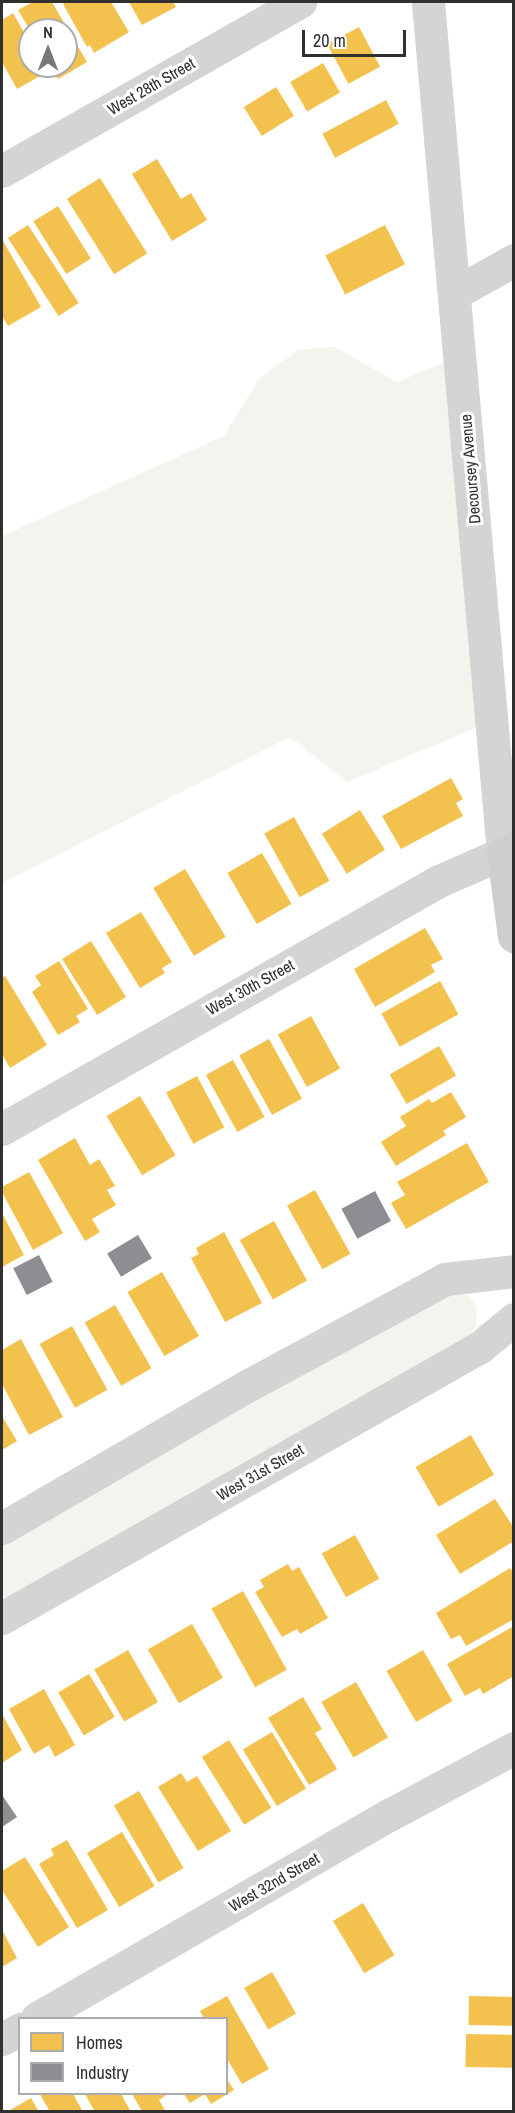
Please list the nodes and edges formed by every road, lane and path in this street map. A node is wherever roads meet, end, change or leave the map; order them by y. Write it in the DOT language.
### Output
graph roads {
  1 [pos="300,2"];
  2 [pos="428,2"];
  3 [pos="2,171"];
  4 [pos="513,260"];
  5 [pos="455,293"];
  6 [pos="508,851"];
  7 [pos="513,936"];
  8 [pos="2,1129"];
  9 [pos="513,1271"];
  10 [pos="513,1318"];
  11 [pos="2,1528"];
  12 [pos="2,1618"];
  13 [pos="513,1748"];
  14 [pos="40,2017"];
  15 [pos="18,2029"];
  16 [pos="2,2039"];
  1 -- 3 [label="street, West 28th Street"];
  2 -- 5 [label="street, Decoursey Avenue"];
  4 -- 5 [label="street"];
  5 -- 6 [label="street, Decoursey Avenue"];
  6 -- 7 [label="main road, Decoursey Avenue"];
  6 -- 8 [label="street, West 30th Street"];
  9 -- 11 [label="street"];
  10 -- 12 [label="street, West 31st Street"];
  13 -- 14 [label="street, West 32nd Street"];
  15 -- 16 [label="street"];
}
